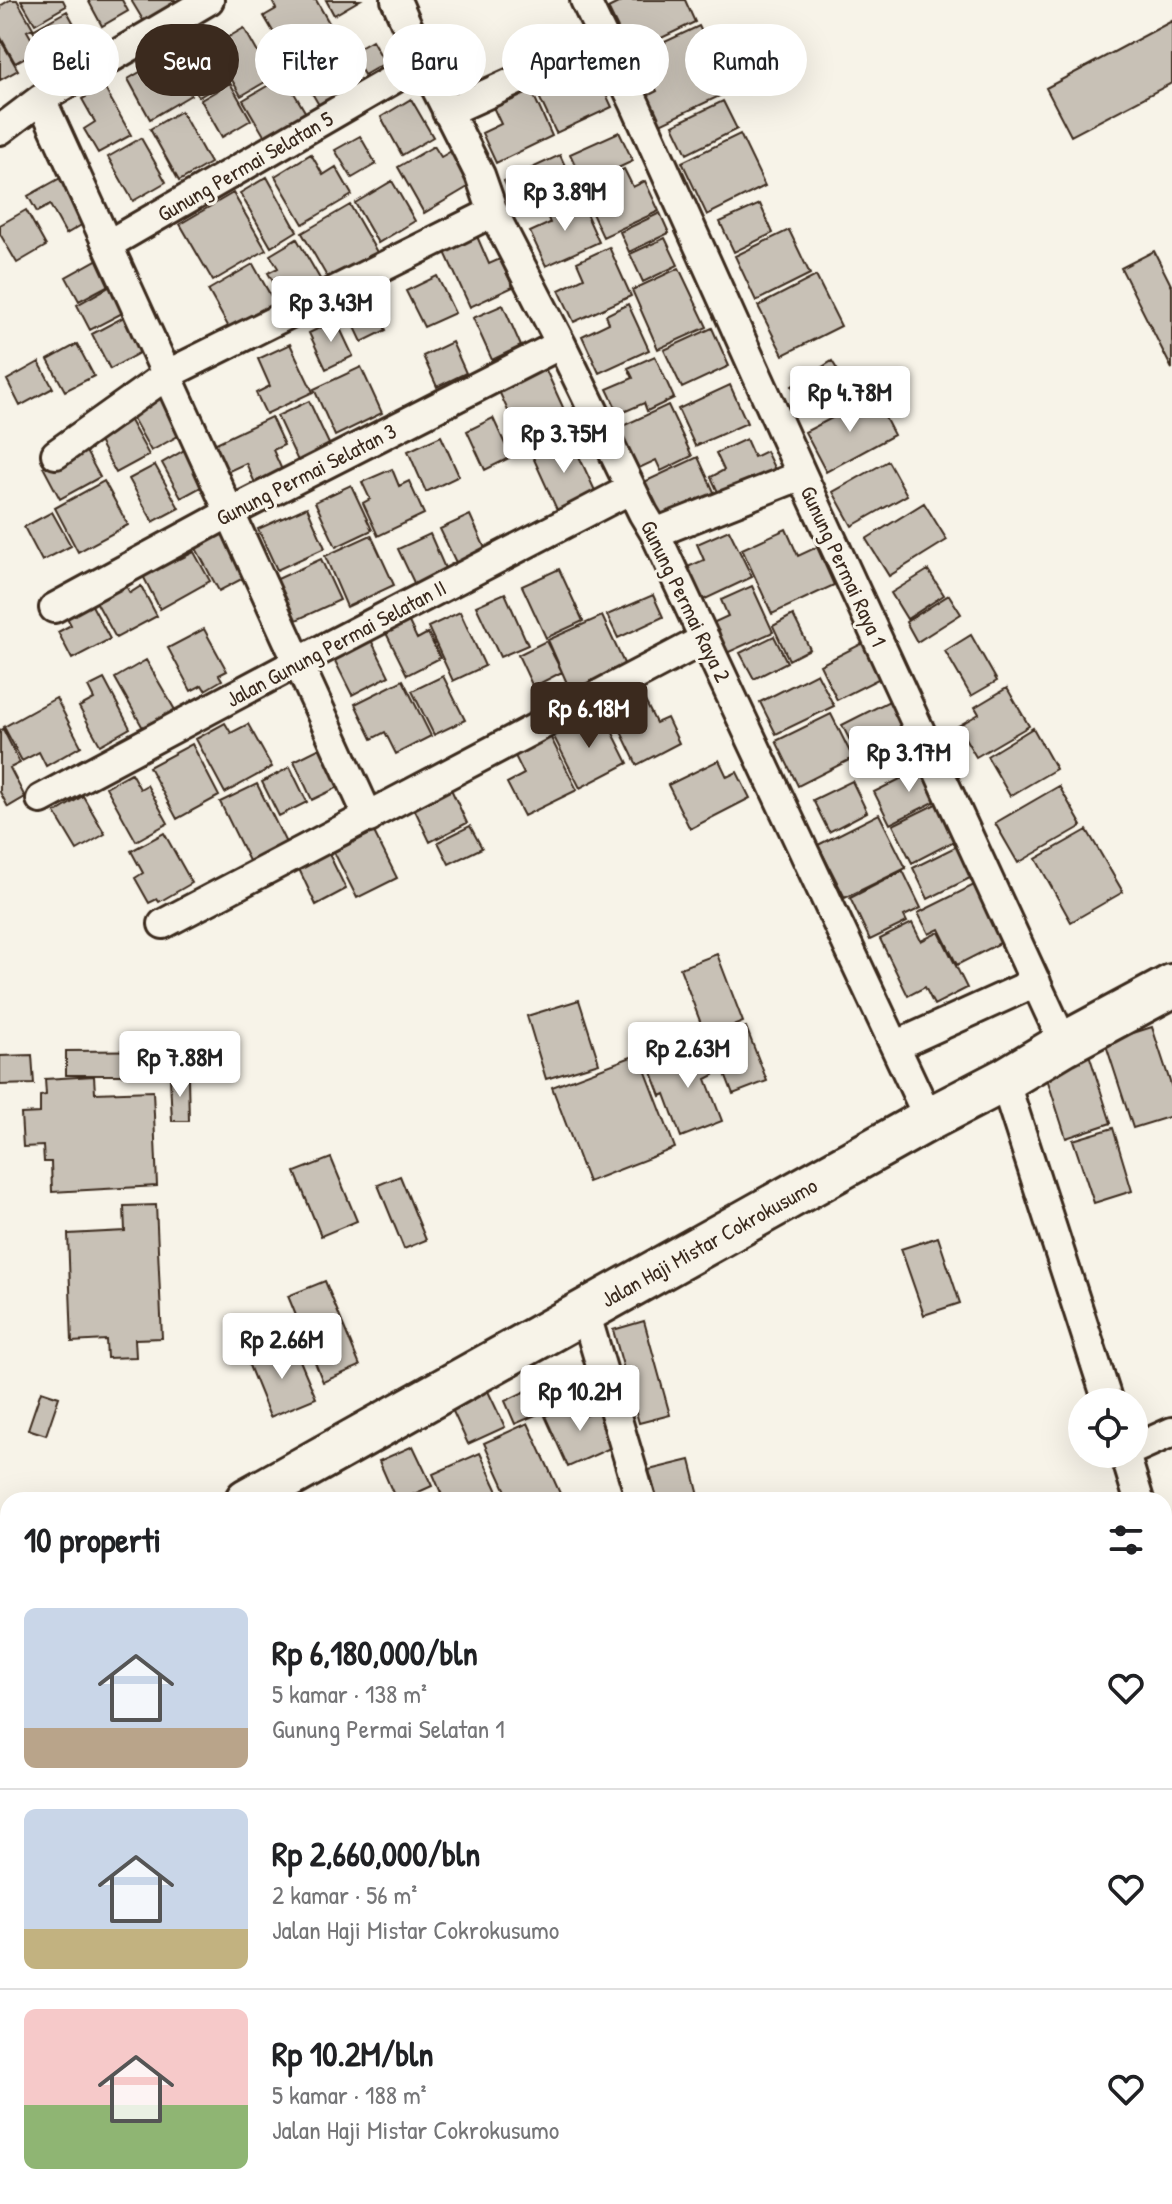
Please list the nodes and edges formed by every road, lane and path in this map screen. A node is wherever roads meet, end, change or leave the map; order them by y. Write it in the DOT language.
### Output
graph roads {
  1 [pos="209,0"];
  2 [pos="396,0"];
  3 [pos="585,0"];
  4 [pos="406,24"];
  5 [pos="596,24"];
  6 [pos="383,85"];
  7 [pos="502,87"];
  8 [pos="439,96"];
  9 [pos="629,96"];
  10 [pos="41,99"];
  11 [pos="447,112"];
  12 [pos="0,130"];
  13 [pos="493,212"];
  14 [pos="109,244"];
  15 [pos="561,344"];
  16 [pos="168,374"];
  17 [pos="56,454"];
  18 [pos="802,475"];
  19 [pos="631,489"];
  20 [pos="231,512"];
  21 [pos="655,533"];
  22 [pos="54,608"];
  23 [pos="705,639"];
  24 [pos="298,662"];
  25 [pos="41,799"];
  26 [pos="369,818"];
  27 [pos="163,924"];
  28 [pos="1036,982"];
  29 [pos="1172,986"];
  30 [pos="1064,1044"];
  31 [pos="895,1046"];
  32 [pos="1004,1080"];
  33 [pos="929,1119"];
  34 [pos="585,1312"];
  35 [pos="1103,1388"];
  36 [pos="1172,1432"];
  37 [pos="1148,1443"];
  38 [pos="1129,1468"];
  39 [pos="261,1492"];
  40 [pos="639,1492"];
  41 [pos="1137,1492"];
  1 -- 10 [label="street"];
  2 -- 4 [label="street, Gunung Permai Raya 2"];
  3 -- 5 [label="street, Gunung Permai Raya 1"];
  6 -- 14 [label="street, Gunung Permai Selatan 5"];
  7 -- 11 [label="street"];
  8 -- 11 [label="street, Gunung Permai Raya 2"];
  9 -- 18 [label="street, Gunung Permai Raya 1"];
  10 -- 12 [label="street"];
  10 -- 14 [label="street"];
  11 -- 13 [label="street, Gunung Permai Raya 2"];
  13 -- 15 [label="street, Gunung Permai Raya 2"];
  13 -- 16 [label="street"];
  14 -- 16 [label="street"];
  15 -- 19 [label="street, Gunung Permai Raya 2"];
  15 -- 20 [label="street, Gunung Permai Selatan 3"];
  16 -- 17 [label="street"];
  16 -- 20 [label="street"];
  18 -- 21 [label="street"];
  18 -- 28 [label="street, Gunung Permai Raya 1"];
  19 -- 21 [label="street, Gunung Permai Raya 2"];
  19 -- 24 [label="street, Jalan Gunung Permai Selatan II"];
  20 -- 22 [label="street, Gunung Permai Selatan 3"];
  20 -- 24 [label="street"];
  21 -- 23 [label="street, Gunung Permai Raya 2"];
  23 -- 26 [label="street"];
  23 -- 31 [label="street, Gunung Permai Raya 2"];
  24 -- 25 [label="street, Jalan Gunung Permai Selatan II"];
  24 -- 26 [label="street"];
  26 -- 27 [label="street"];
  28 -- 30 [label="street, Gunung Permai Raya 1"];
  28 -- 31 [label="street"];
  29 -- 30 [label="main road, Jalan Haji Mistar Cokrokusumo"];
  30 -- 32 [label="main road, Jalan Haji Mistar Cokrokusumo"];
  31 -- 33 [label="street, Gunung Permai Raya 2"];
  32 -- 33 [label="main road, Jalan Haji Mistar Cokrokusumo"];
  32 -- 35 [label="street"];
  33 -- 34 [label="main road, Jalan Haji Mistar Cokrokusumo"];
  34 -- 39 [label="main road, Jalan Haji Mistar Cokrokusumo"];
  34 -- 40 [label="street"];
  36 -- 37 [label="street"];
  38 -- 41 [label="street"];
}
